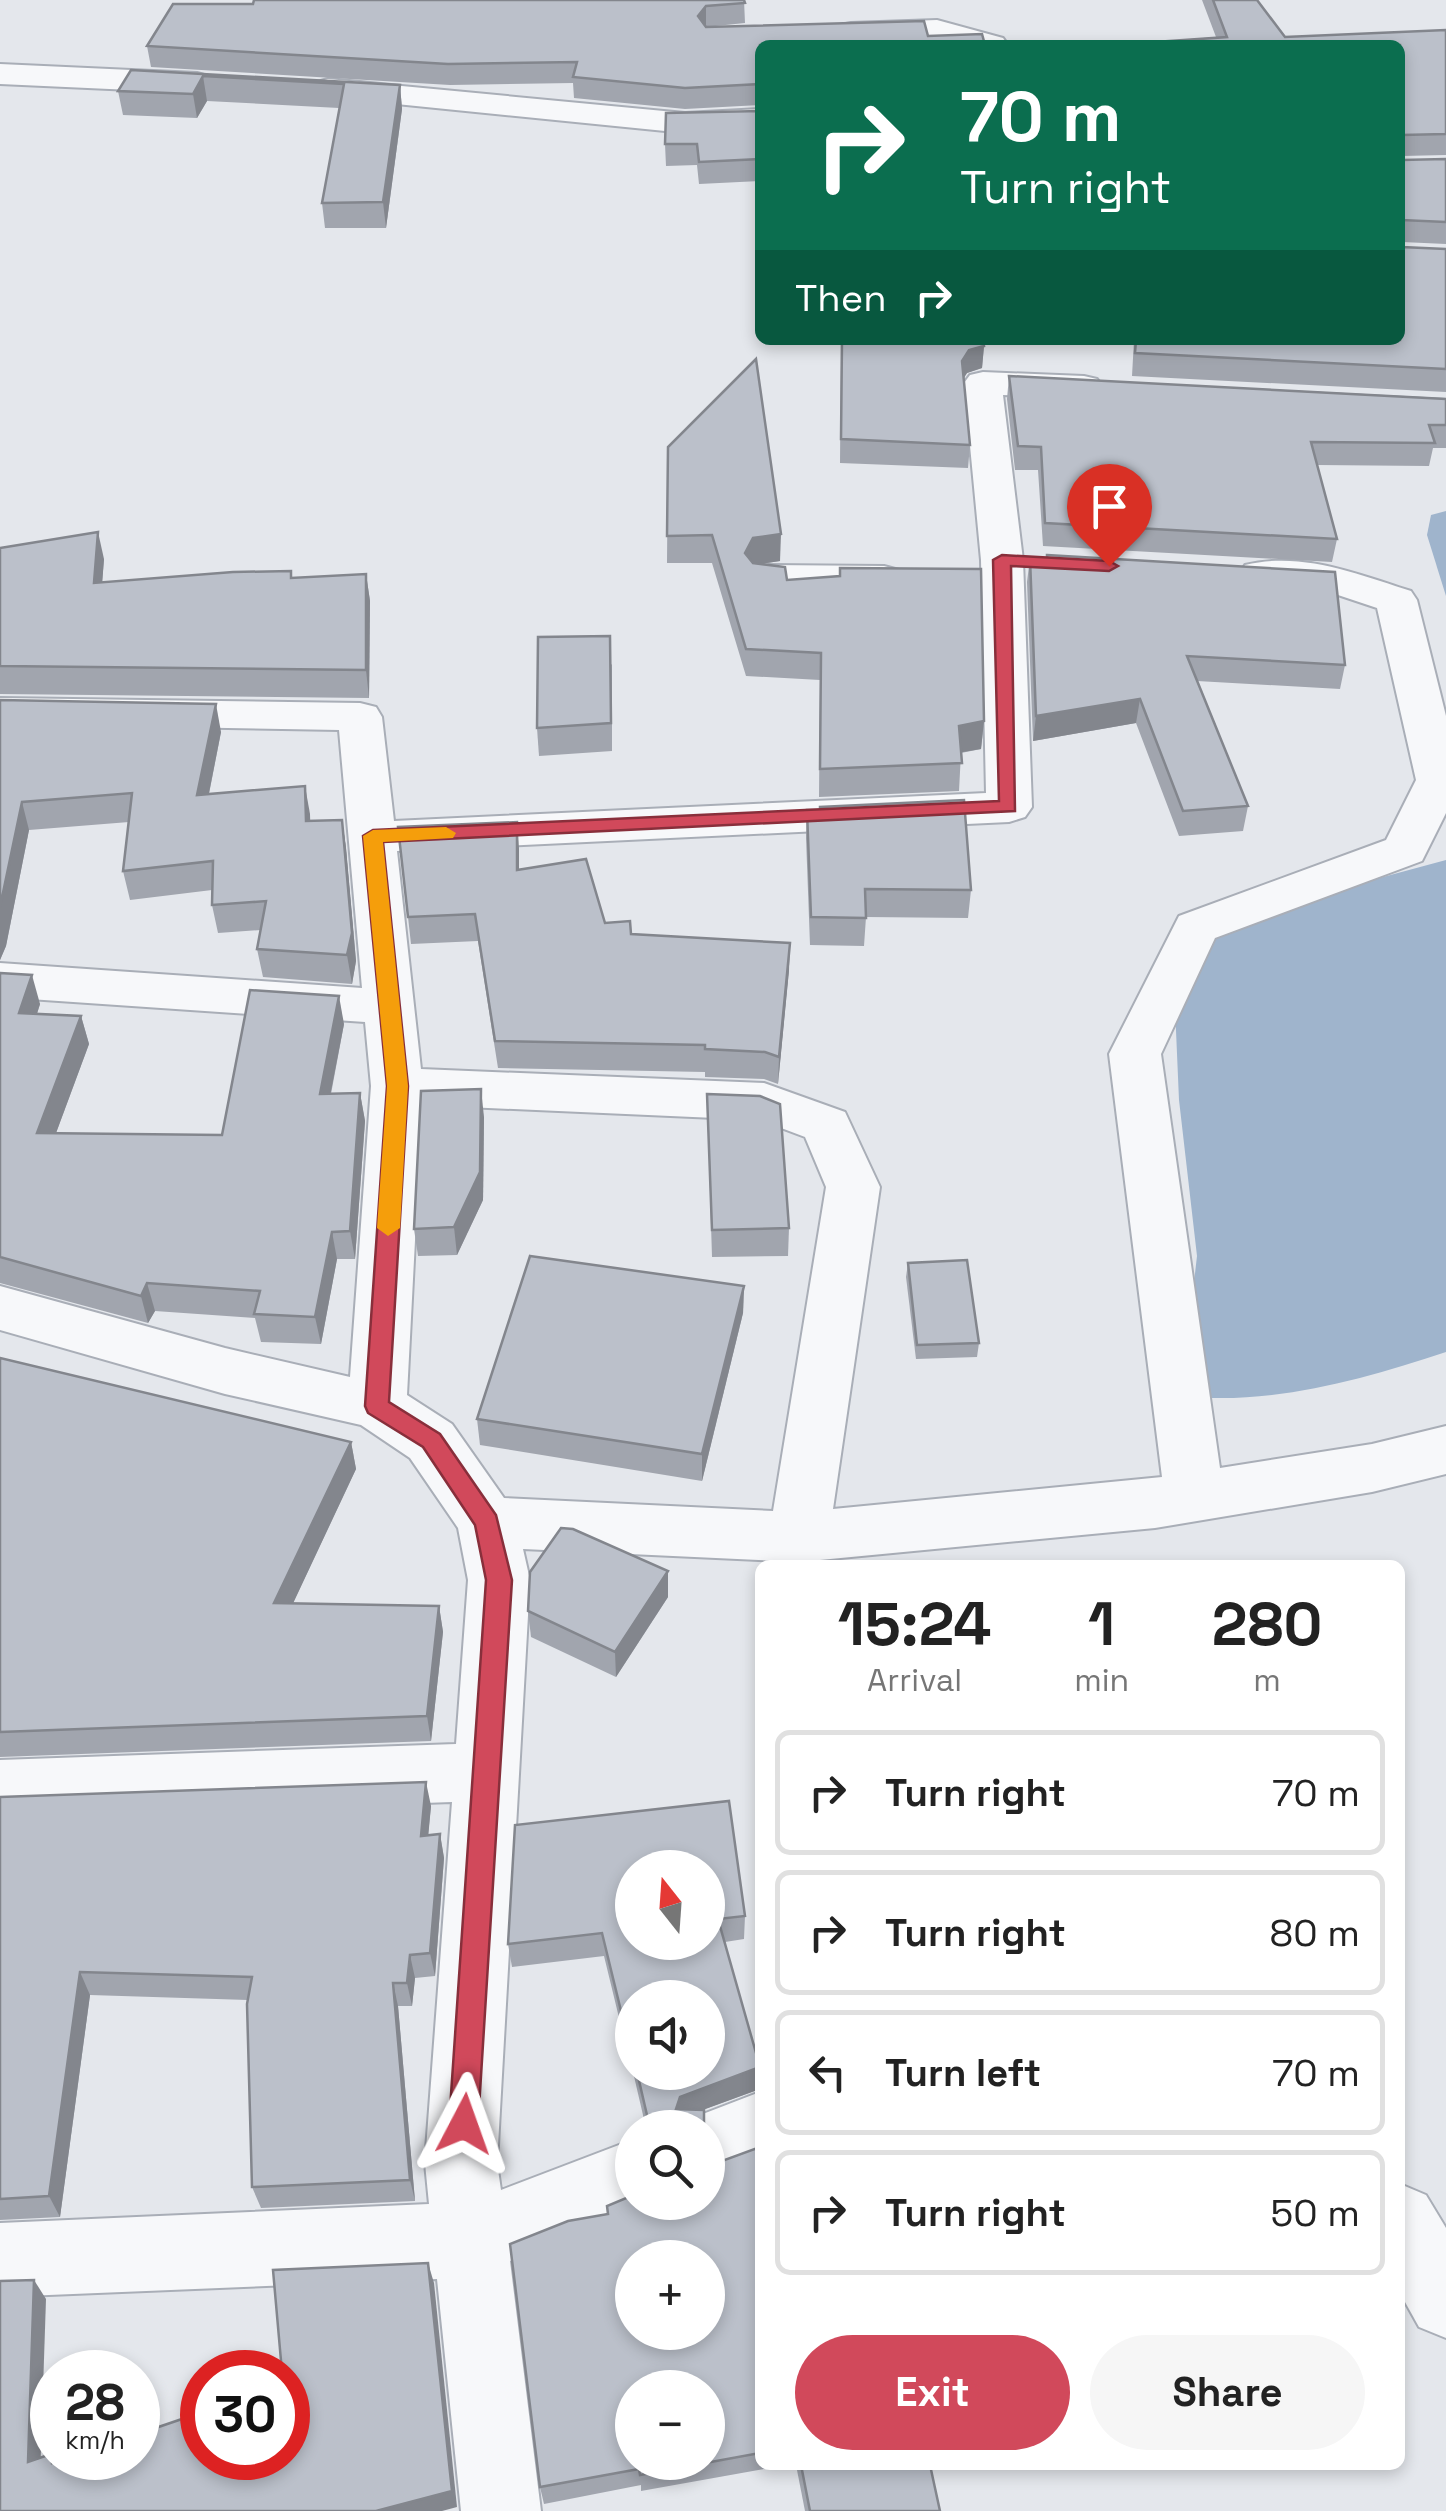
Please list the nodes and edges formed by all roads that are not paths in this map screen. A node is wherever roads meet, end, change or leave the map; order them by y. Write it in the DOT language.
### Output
graph roads {
  1 [pos="818,33"];
  2 [pos="975,40"];
  3 [pos="0,74"];
  4 [pos="220,84"];
  5 [pos="299,88"];
  6 [pos="755,119"];
  7 [pos="1122,389"];
  8 [pos="1229,572"];
  9 [pos="986,573"];
  10 [pos="770,578"];
  11 [pos="0,711"];
  12 [pos="373,836"];
  13 [pos="0,980"];
  14 [pos="391,1006"];
  15 [pos="398,1086"];
  16 [pos="0,1308"];
  17 [pos="377,1406"];
  18 [pos="1446,1450"];
  19 [pos="1194,1496"];
  20 [pos="487,1522"];
  21 [pos="799,1537"];
  22 [pos="487,1772"];
  23 [pos="0,1789"];
  24 [pos="755,2130"];
  25 [pos="725,2141"];
  26 [pos="615,2184"];
  27 [pos="1405,2230"];
  28 [pos="468,2240"];
  29 [pos="0,2260"];
  30 [pos="1446,2300"];
  31 [pos="500,2511"];
  1 -- 2 [label="street"];
  3 -- 4 [label="street"];
  5 -- 6 [label="street"];
  7 -- 9 [label="street"];
  8 -- 19 [label="street"];
  9 -- 10 [label="street"];
  9 -- 12 [label="street"];
  11 -- 12 [label="street"];
  12 -- 14 [label="street"];
  13 -- 14 [label="street"];
  14 -- 15 [label="street"];
  15 -- 17 [label="street"];
  15 -- 21 [label="street"];
  16 -- 17 [label="street"];
  17 -- 20 [label="street"];
  18 -- 19 [label="street"];
  19 -- 21 [label="street"];
  20 -- 21 [label="street"];
  20 -- 22 [label="street"];
  22 -- 23 [label="street"];
  22 -- 28 [label="street"];
  24 -- 25 [label="street"];
  26 -- 28 [label="street"];
  27 -- 30 [label="street"];
  28 -- 29 [label="street"];
  28 -- 31 [label="street"];
}
